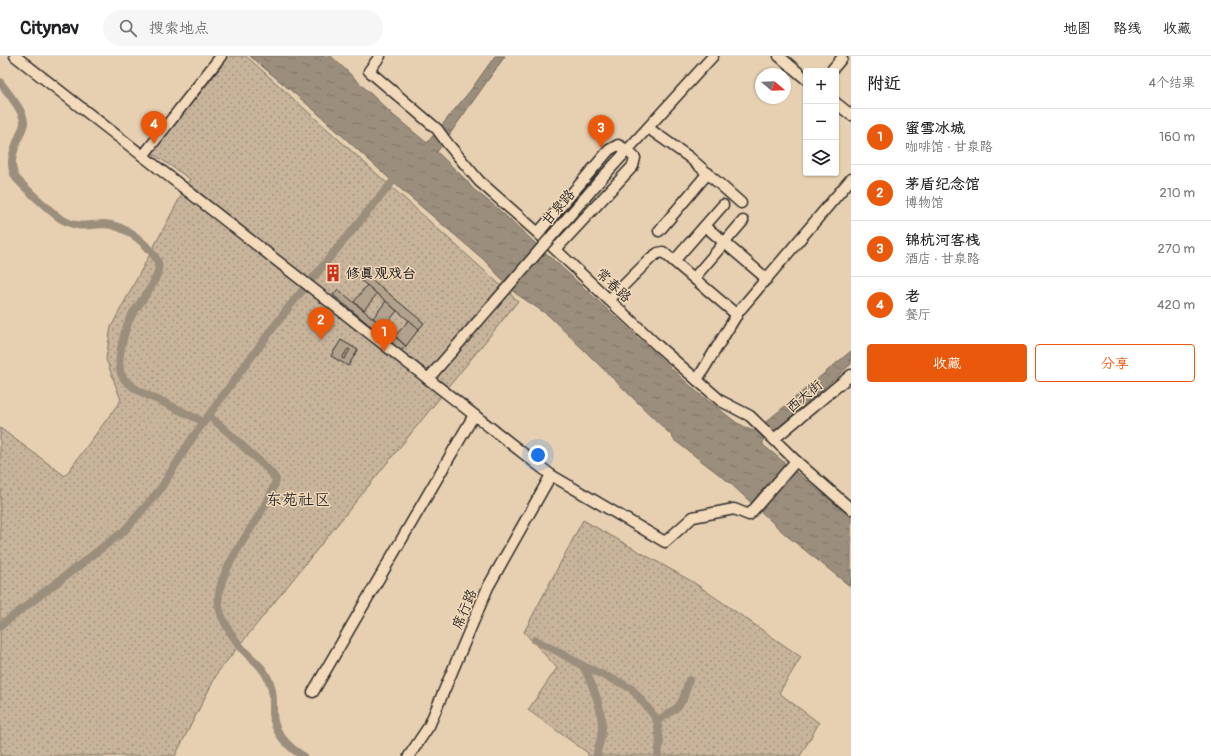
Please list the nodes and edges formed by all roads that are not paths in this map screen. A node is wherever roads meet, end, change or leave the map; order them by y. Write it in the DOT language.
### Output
graph roads {
  1 [pos="15,56"];
  2 [pos="220,56"];
  3 [pos="380,56"];
  4 [pos="713,56"];
  5 [pos="778,56"];
  6 [pos="842,58"];
  7 [pos="834,68"];
  8 [pos="803,76"];
  9 [pos="837,104"];
  10 [pos="851,115"];
  11 [pos="648,128"];
  12 [pos="627,150"];
  13 [pos="143,156"];
  14 [pos="708,173"];
  15 [pos="851,180"];
  16 [pos="741,203"];
  17 [pos="723,206"];
  18 [pos="743,221"];
  19 [pos="705,226"];
  20 [pos="659,231"];
  21 [pos="538,232"];
  22 [pos="724,242"];
  23 [pos="556,249"];
  24 [pos="674,261"];
  25 [pos="694,278"];
  26 [pos="767,278"];
  27 [pos="609,300"];
  28 [pos="737,315"];
  29 [pos="851,375"];
  30 [pos="428,379"];
  31 [pos="697,380"];
  32 [pos="474,415"];
  33 [pos="773,438"];
  34 [pos="796,461"];
  35 [pos="551,476"];
  36 [pos="851,509"];
  37 [pos="313,692"];
  38 [pos="410,756"];
  1 -- 13 [label="street"];
  2 -- 13 [label="street"];
  3 -- 21 [label="street, 常春路"];
  4 -- 11 [label="street, 甘泉路"];
  5 -- 8 [label="street"];
  6 -- 7 [label="street"];
  9 -- 10 [label="street"];
  11 -- 12 [label="street, 甘泉路"];
  11 -- 14 [label="street"];
  12 -- 21 [label="street"];
  12 -- 23 [label="street"];
  12 -- 30 [label="street, 甘泉路, bridge"];
  13 -- 30 [label="street"];
  14 -- 16 [label="street"];
  14 -- 20 [label="street"];
  15 -- 26 [label="street"];
  17 -- 19 [label="street"];
  18 -- 22 [label="street"];
  19 -- 22 [label="street"];
  19 -- 24 [label="street"];
  21 -- 23 [label="street, 常春路"];
  22 -- 25 [label="street"];
  22 -- 26 [label="street"];
  23 -- 27 [label="street, 常春路"];
  24 -- 25 [label="street"];
  24 -- 27 [label="street"];
  25 -- 28 [label="street"];
  26 -- 28 [label="street"];
  27 -- 31 [label="street, 常春路"];
  28 -- 31 [label="street"];
  29 -- 33 [label="street, 西大街"];
  30 -- 32 [label="street"];
  31 -- 33 [label="street, 常春路"];
  32 -- 35 [label="street"];
  32 -- 37 [label="street"];
  33 -- 34 [label="street, 常春路"];
  34 -- 35 [label="street"];
  34 -- 36 [label="street, 常春路"];
  35 -- 38 [label="street, 席行路"];
}
